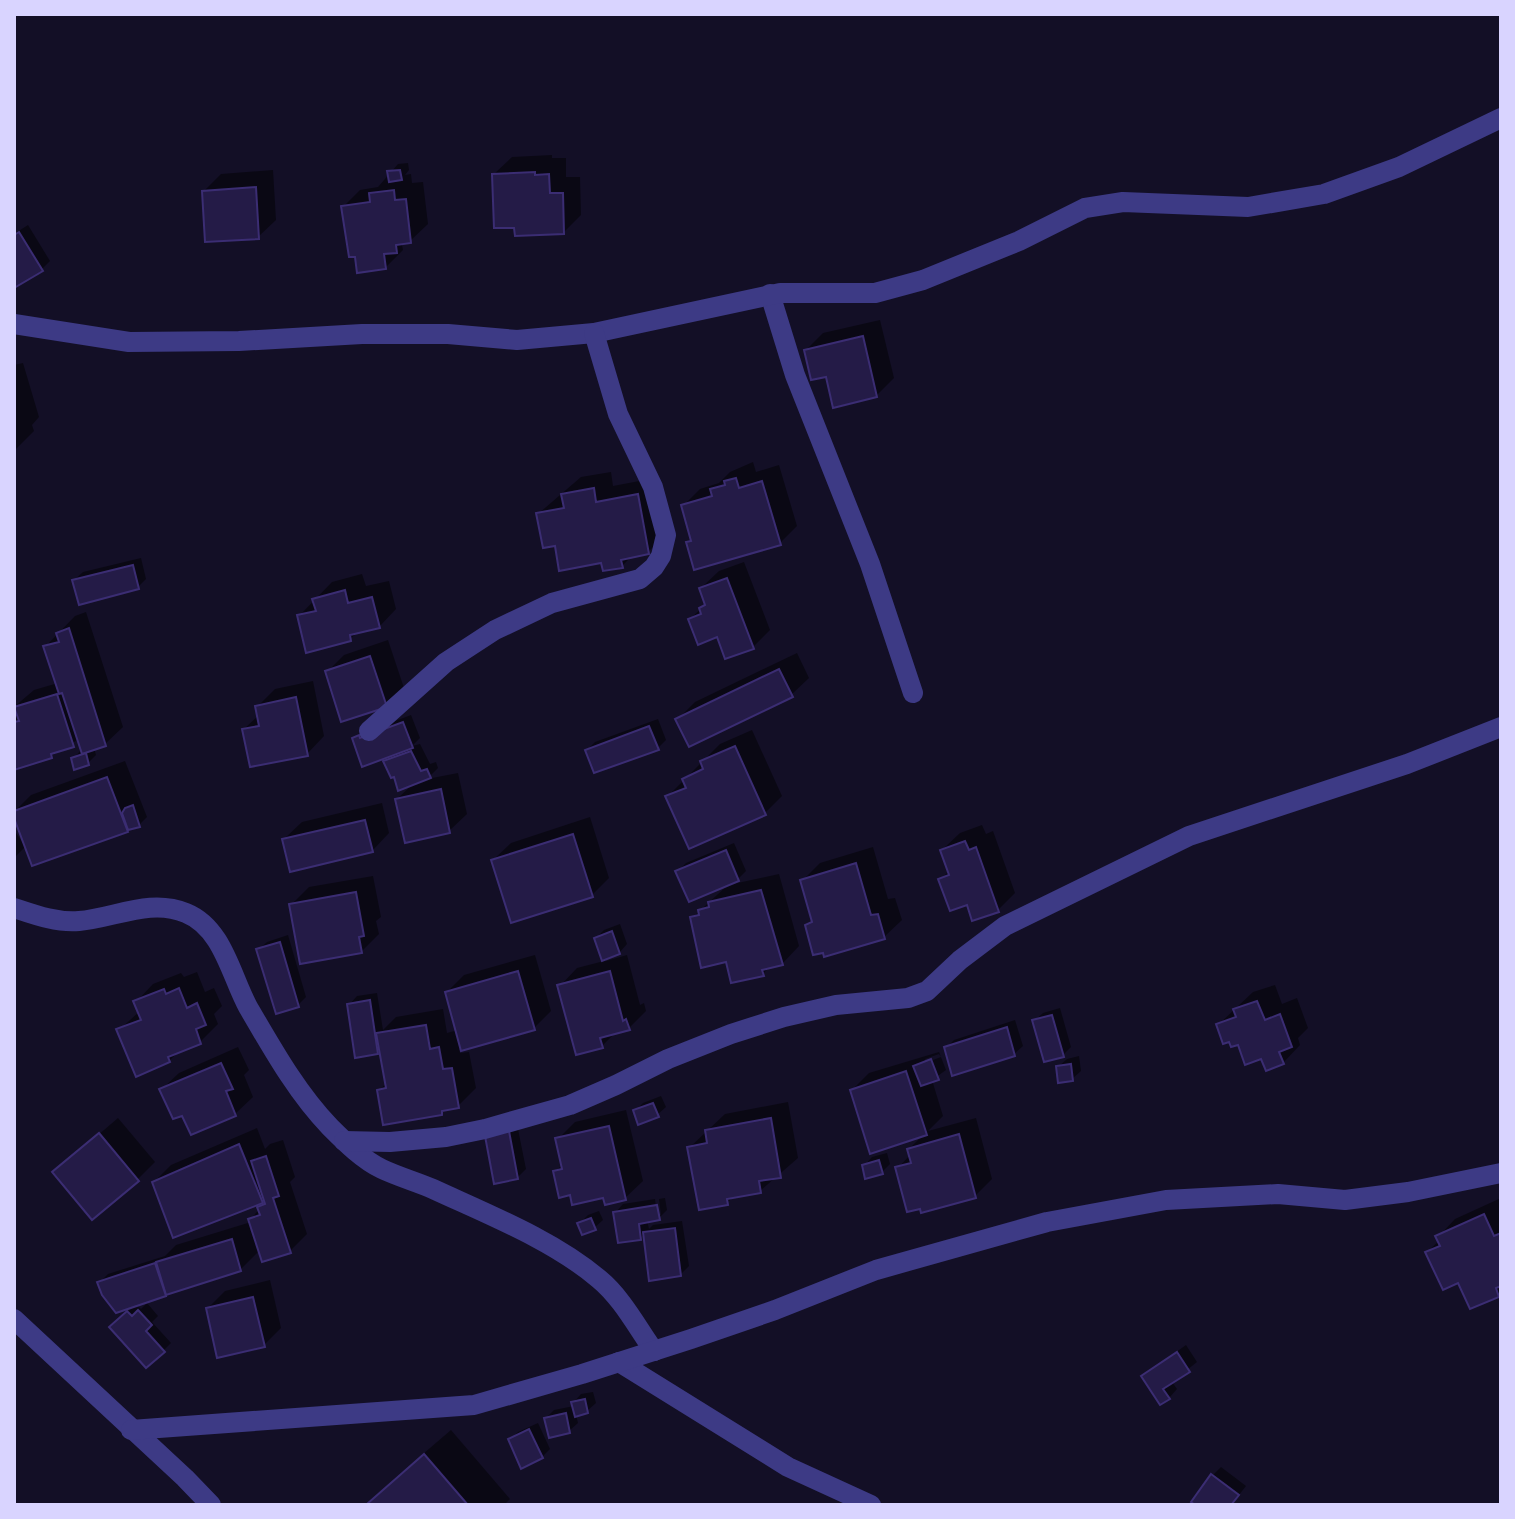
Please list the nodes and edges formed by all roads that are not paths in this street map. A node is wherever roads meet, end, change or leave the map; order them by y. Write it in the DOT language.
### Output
graph roads {
  1 [pos="1501,118"];
  2 [pos="770,294"];
  3 [pos="14,324"];
  4 [pos="594,333"];
  5 [pos="913,693"];
  6 [pos="1501,727"];
  7 [pos="369,731"];
  8 [pos="14,908"];
  9 [pos="344,1141"];
  10 [pos="1501,1173"];
  11 [pos="14,1319"];
  12 [pos="654,1351"];
  13 [pos="619,1362"];
  14 [pos="131,1430"];
  15 [pos="211,1505"];
  16 [pos="871,1505"];
  1 -- 2 [label="street"];
  2 -- 4 [label="street"];
  2 -- 5 [label="street"];
  3 -- 4 [label="street"];
  4 -- 7 [label="street"];
  6 -- 9 [label="street"];
  8 -- 9 [label="street"];
  9 -- 12 [label="street"];
  10 -- 12 [label="street"];
  11 -- 14 [label="street"];
  12 -- 13 [label="street"];
  13 -- 14 [label="street"];
  13 -- 16 [label="street"];
  14 -- 15 [label="street"];
}
